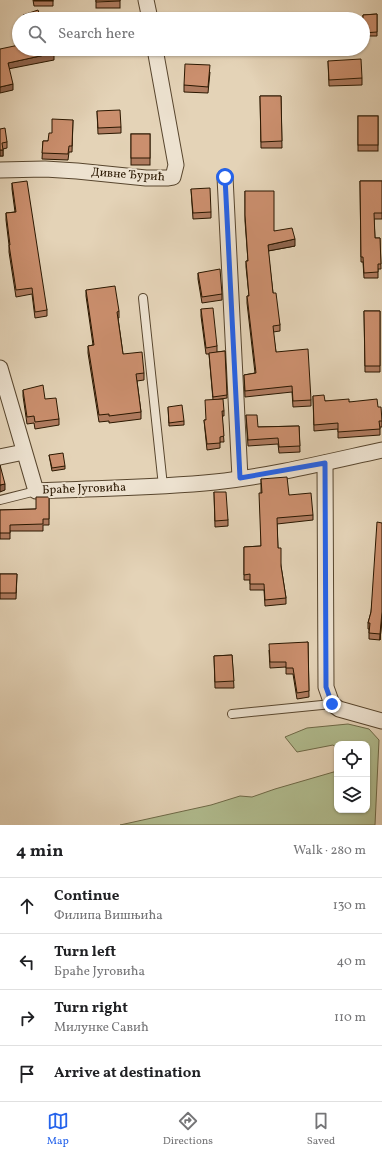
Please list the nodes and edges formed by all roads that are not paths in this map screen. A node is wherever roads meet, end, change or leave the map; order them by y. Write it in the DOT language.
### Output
graph roads {
  1 [pos="146,0"];
  2 [pos="149,12"];
  3 [pos="156,56"];
  4 [pos="0,170"];
  5 [pos="225,177"];
  6 [pos="143,298"];
  7 [pos="0,368"];
  8 [pos="382,450"];
  9 [pos="24,452"];
  10 [pos="0,458"];
  11 [pos="325,463"];
  12 [pos="240,478"];
  13 [pos="163,486"];
  14 [pos="36,491"];
  15 [pos="0,500"];
  16 [pos="332,704"];
  17 [pos="232,714"];
  18 [pos="382,722"];
  1 -- 2 [label="street"];
  3 -- 4 [label="street, Дивне Ђурић"];
  5 -- 12 [label="street"];
  6 -- 13 [label="lane"];
  7 -- 9 [label="street, Браће Југовића"];
  8 -- 11 [label="street, Браће Југовића"];
  9 -- 10 [label="street"];
  9 -- 14 [label="street, Браће Југовића"];
  11 -- 12 [label="street, Браће Југовића"];
  11 -- 16 [label="street"];
  12 -- 13 [label="street, Браће Југовића"];
  13 -- 14 [label="street, Браће Југовића"];
  14 -- 15 [label="lane"];
  16 -- 17 [label="lane"];
  16 -- 18 [label="street"];
}
